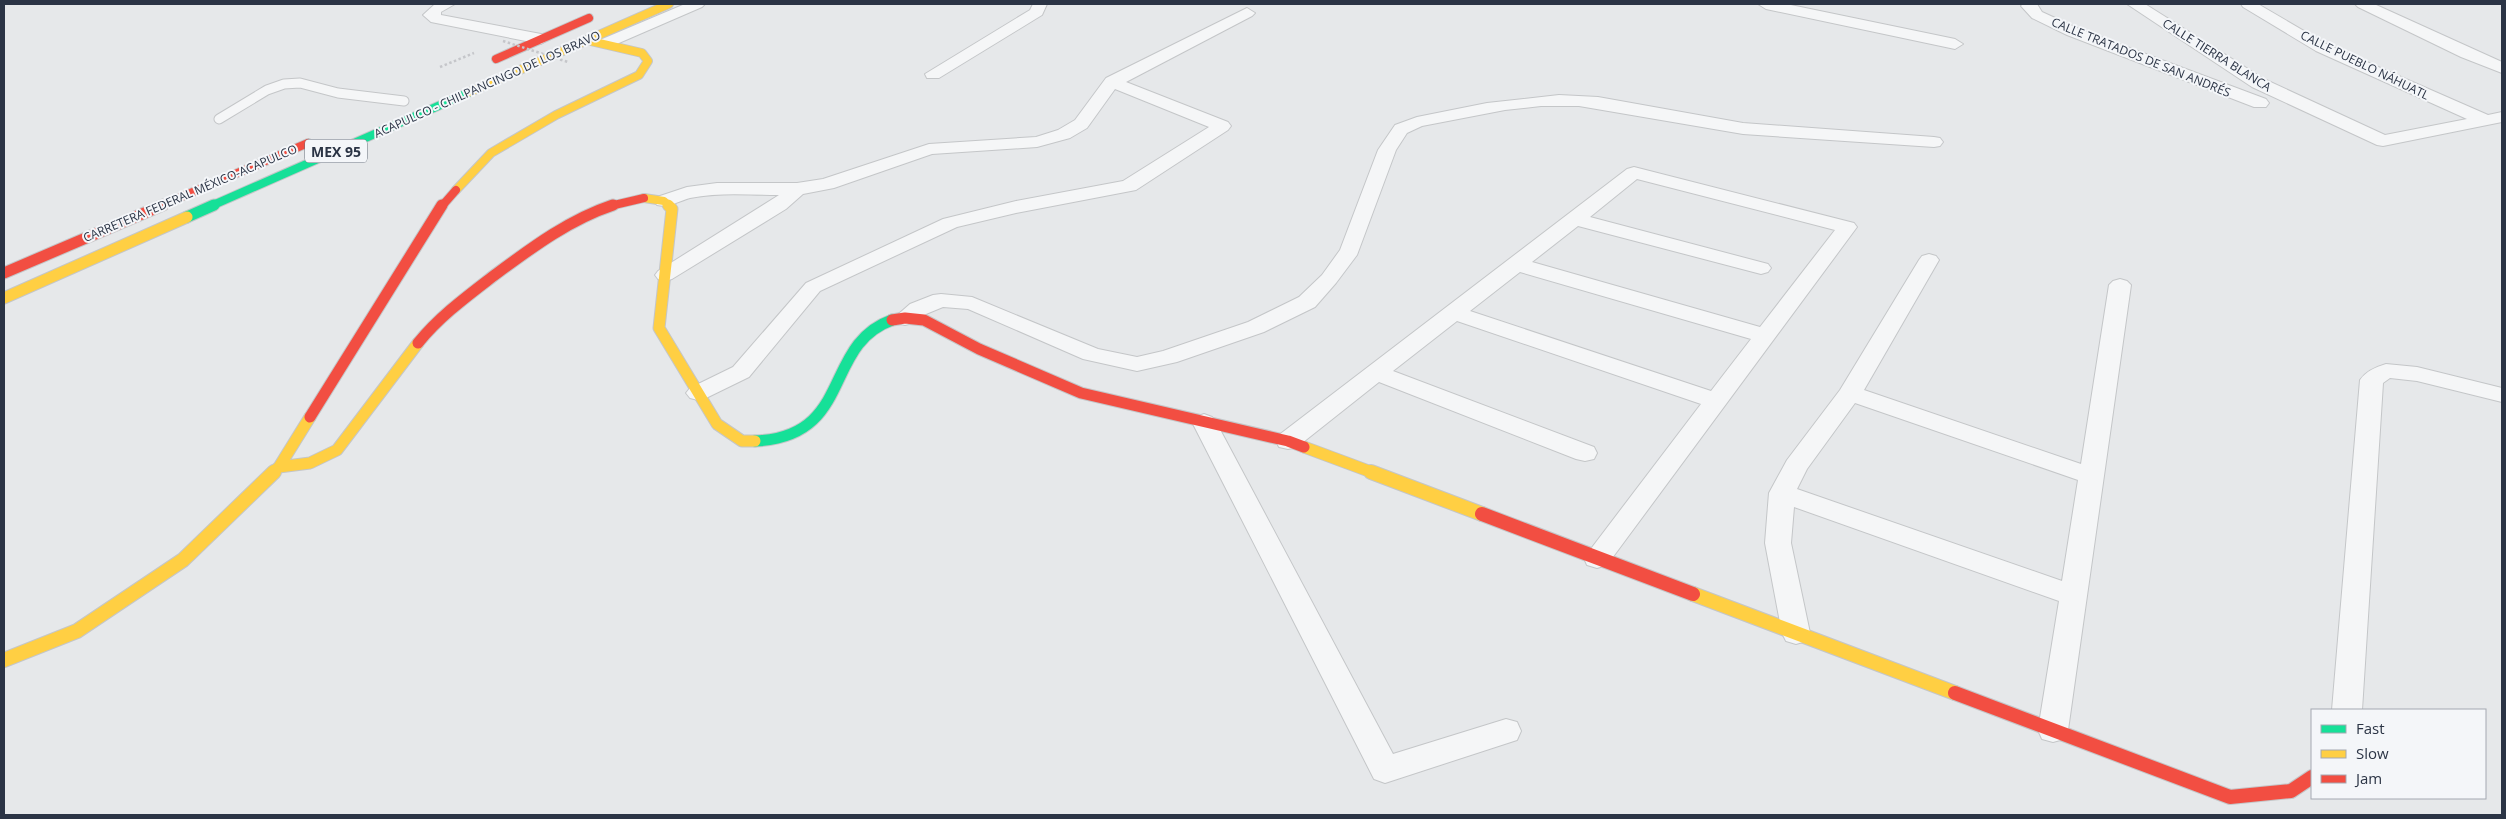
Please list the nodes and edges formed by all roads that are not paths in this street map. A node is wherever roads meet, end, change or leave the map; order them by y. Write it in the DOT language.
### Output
graph roads {
  1 [pos="447,4"];
  2 [pos="669,4"];
  3 [pos="697,4"];
  4 [pos="1040,4"];
  5 [pos="1766,4"];
  6 [pos="2030,4"];
  7 [pos="2135,4"];
  8 [pos="2248,4"];
  9 [pos="2372,5"];
  10 [pos="604,12"];
  11 [pos="1247,13"];
  12 [pos="541,39"];
  13 [pos="586,40"];
  14 [pos="606,43"];
  15 [pos="1954,44"];
  16 [pos="481,66"];
  17 [pos="2502,68"];
  18 [pos="933,74"];
  19 [pos="1112,82"];
  20 [pos="408,99"];
  21 [pos="2260,103"];
  22 [pos="386,109"];
  23 [pos="2494,119"];
  24 [pos="219,120"];
  25 [pos="322,136"];
  26 [pos="1934,142"];
  27 [pos="798,189"];
  28 [pos="664,201"];
  29 [pos="1575,219"];
  30 [pos="1929,260"];
  31 [pos="1516,264"];
  32 [pos="1761,268"];
  33 [pos="4,273"];
  34 [pos="665,275"];
  35 [pos="2120,285"];
  36 [pos="4,298"];
  37 [pos="1454,312"];
  38 [pos="905,318"];
  39 [pos="1766,336"];
  40 [pos="1376,373"];
  41 [pos="698,393"];
  42 [pos="1850,393"];
  43 [pos="2502,395"];
  44 [pos="1716,401"];
  45 [pos="1204,422"];
  46 [pos="1288,441"];
  47 [pos="1584,453"];
  48 [pos="279,467"];
  49 [pos="2091,476"];
  50 [pos="1782,493"];
  51 [pos="1598,558"];
  52 [pos="2073,595"];
  53 [pos="1796,633"];
  54 [pos="4,660"];
  55 [pos="2347,709"];
  56 [pos="2053,730"];
  57 [pos="1506,731"];
  58 [pos="2311,778"];
  1 -- 12 [label="street"];
  2 -- 13 [label="street, ACAPULCO - CHILPANCINGO DE LOS BRAVO / MEX 95"];
  3 -- 14 [label="street"];
  4 -- 18 [label="street"];
  5 -- 15 [label="street"];
  6 -- 21 [label="street, CALLE TRATADOS DE SAN ANDRÉS"];
  7 -- 23 [label="street, CALLE TIERRA BLANCA"];
  8 -- 23 [label="street, CALLE PUEBLO NÁHUATL"];
  9 -- 17 [label="street"];
  10 -- 12 [label="street"];
  11 -- 19 [label="street"];
  12 -- 16 [label="street"];
  13 -- 14 [label="street"];
  13 -- 36 [label="street, ACAPULCO - CHILPANCINGO DE LOS BRAVO / MEX 95"];
  14 -- 48 [label="street"];
  19 -- 27 [label="street"];
  19 -- 41 [label="street"];
  20 -- 22 [label="street"];
  20 -- 24 [label="lane"];
  25 -- 33 [label="street, CARRETERA FEDERAL MÉXICO-ACAPULCO / MEX 95"];
  26 -- 38 [label="street"];
  27 -- 28 [label="street"];
  27 -- 34 [label="street"];
  28 -- 34 [label="street"];
  28 -- 48 [label="street"];
  29 -- 31 [label="street"];
  29 -- 32 [label="street"];
  29 -- 39 [label="street"];
  30 -- 42 [label="street"];
  31 -- 37 [label="street"];
  31 -- 39 [label="street"];
  34 -- 41 [label="street"];
  35 -- 49 [label="street"];
  37 -- 40 [label="street"];
  37 -- 44 [label="street"];
  38 -- 41 [label="street"];
  38 -- 45 [label="street"];
  39 -- 44 [label="street"];
  40 -- 46 [label="street"];
  40 -- 47 [label="street"];
  42 -- 49 [label="street"];
  42 -- 50 [label="street"];
  43 -- 55 [label="street"];
  44 -- 51 [label="street"];
  45 -- 46 [label="street"];
  45 -- 57 [label="street"];
  46 -- 51 [label="street"];
  48 -- 54 [label="street"];
  49 -- 52 [label="street"];
  50 -- 52 [label="street"];
  50 -- 53 [label="street"];
  51 -- 53 [label="street"];
  52 -- 56 [label="street"];
  53 -- 56 [label="street"];
  56 -- 58 [label="street"];
}
